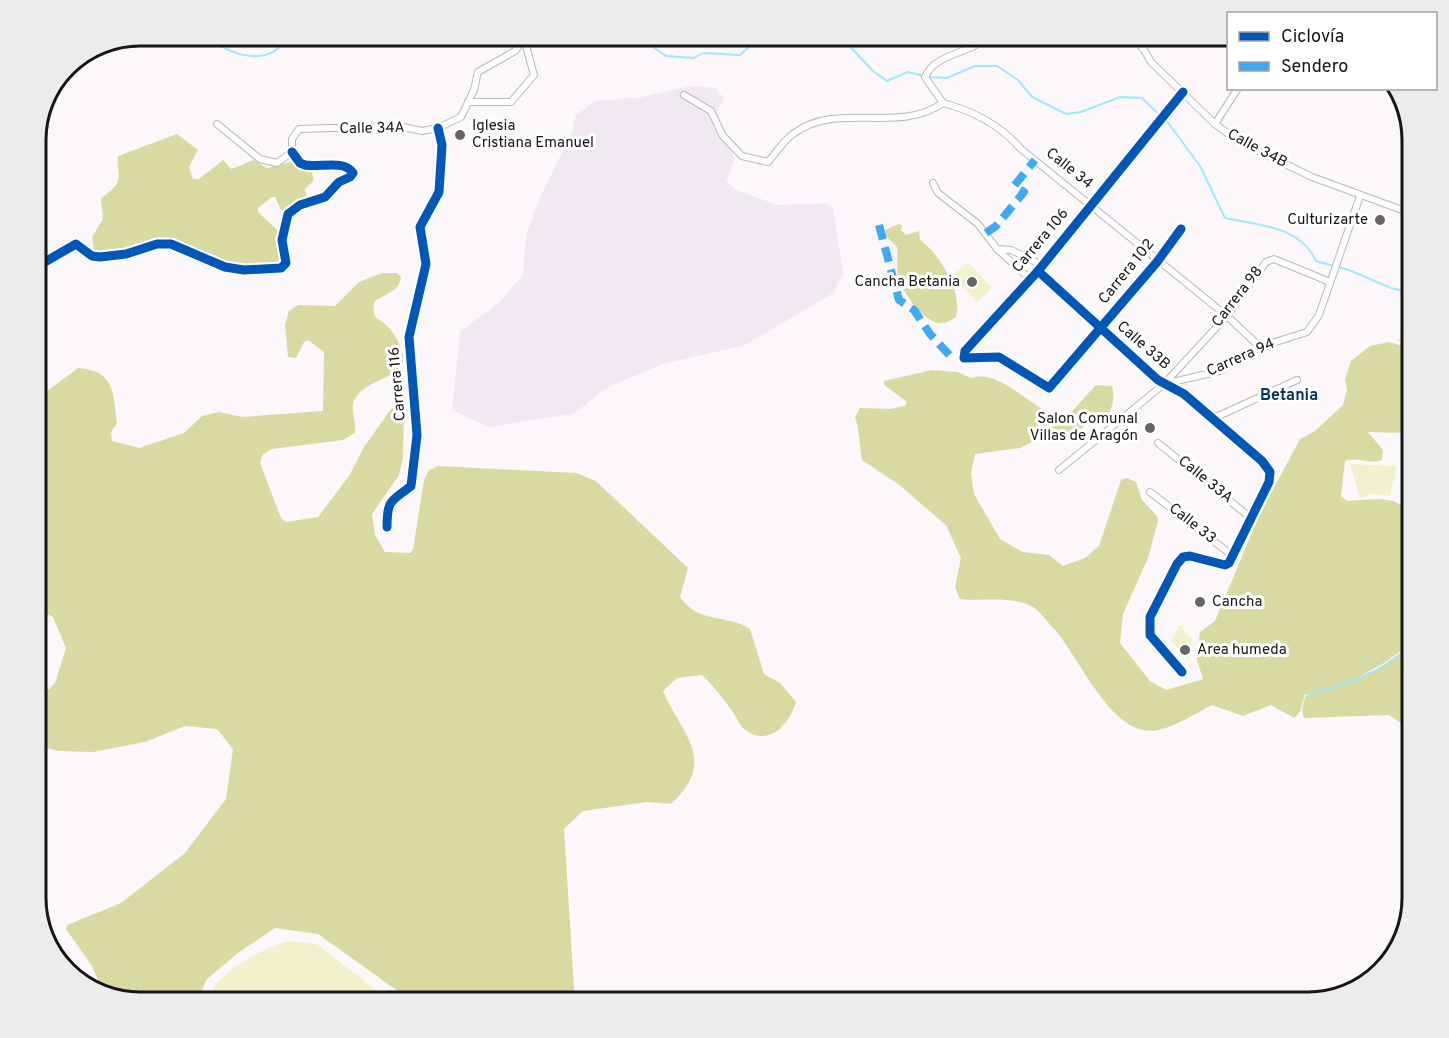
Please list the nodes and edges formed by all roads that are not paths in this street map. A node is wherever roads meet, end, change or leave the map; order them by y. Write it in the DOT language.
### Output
graph roads {
  1 [pos="519,46"];
  2 [pos="527,46"];
  3 [pos="977,46"];
  4 [pos="1142,48"];
  5 [pos="1237,90"];
  6 [pos="1183,92"];
  7 [pos="684,95"];
  8 [pos="468,102"];
  9 [pos="943,103"];
  10 [pos="217,124"];
  11 [pos="1215,124"];
  12 [pos="438,128"];
  13 [pos="292,152"];
  14 [pos="933,183"];
  15 [pos="1360,196"];
  16 [pos="1090,205"];
  17 [pos="1402,210"];
  18 [pos="1180,229"];
  19 [pos="997,249"];
  20 [pos="47,260"];
  21 [pos="1157,262"];
  22 [pos="1040,268"];
  23 [pos="1029,278"];
  24 [pos="1331,279"];
  25 [pos="1227,316"];
  26 [pos="1100,329"];
  27 [pos="1260,347"];
  28 [pos="1297,380"];
  29 [pos="1164,384"];
  30 [pos="1049,388"];
  31 [pos="1214,418"];
  32 [pos="1158,443"];
  33 [pos="1059,470"];
  34 [pos="1150,492"];
  35 [pos="1251,518"];
  36 [pos="387,527"];
  37 [pos="1233,556"];
  38 [pos="1182,672"];
  1 -- 8 [label="street"];
  2 -- 8 [label="street"];
  3 -- 9 [label="street"];
  4 -- 6 [label="street, Calle 34B"];
  5 -- 11 [label="street"];
  6 -- 11 [label="street, Calle 34B"];
  6 -- 16 [label="street, Carrera 106"];
  7 -- 9 [label="street"];
  8 -- 12 [label="street"];
  9 -- 16 [label="street, Calle 34"];
  10 -- 13 [label="street"];
  11 -- 15 [label="street, Calle 34B"];
  12 -- 13 [label="street, Calle 34A"];
  12 -- 36 [label="street, Carrera 116"];
  13 -- 20 [label="street"];
  14 -- 19 [label="street"];
  15 -- 17 [label="street, Calle 34B"];
  15 -- 24 [label="street, Carrera 94"];
  16 -- 21 [label="street, Calle 34"];
  16 -- 22 [label="street, Carrera 106"];
  18 -- 21 [label="street, Carrera 102"];
  19 -- 22 [label="street, Calle 33B"];
  19 -- 23 [label="street"];
  21 -- 25 [label="street, Calle 34"];
  21 -- 26 [label="street, Carrera 102"];
  22 -- 23 [label="street, Carrera 106"];
  22 -- 26 [label="street, Calle 33B"];
  23 -- 30 [label="street, Carrera 106"];
  24 -- 25 [label="street, Carrera 98"];
  24 -- 27 [label="street, Carrera 94"];
  25 -- 27 [label="street, Calle 34"];
  25 -- 29 [label="street, Carrera 98"];
  26 -- 29 [label="street, Calle 33B"];
  26 -- 30 [label="street, Carrera 102"];
  27 -- 29 [label="street, Carrera 94"];
  28 -- 31 [label="street"];
  29 -- 31 [label="street, Calle 33B"];
  29 -- 33 [label="street, Carrera 94"];
  31 -- 35 [label="street, Calle 33B"];
  32 -- 35 [label="street, Calle 33A"];
  34 -- 37 [label="street, Calle 33"];
  35 -- 37 [label="street"];
  37 -- 38 [label="street"];
}
